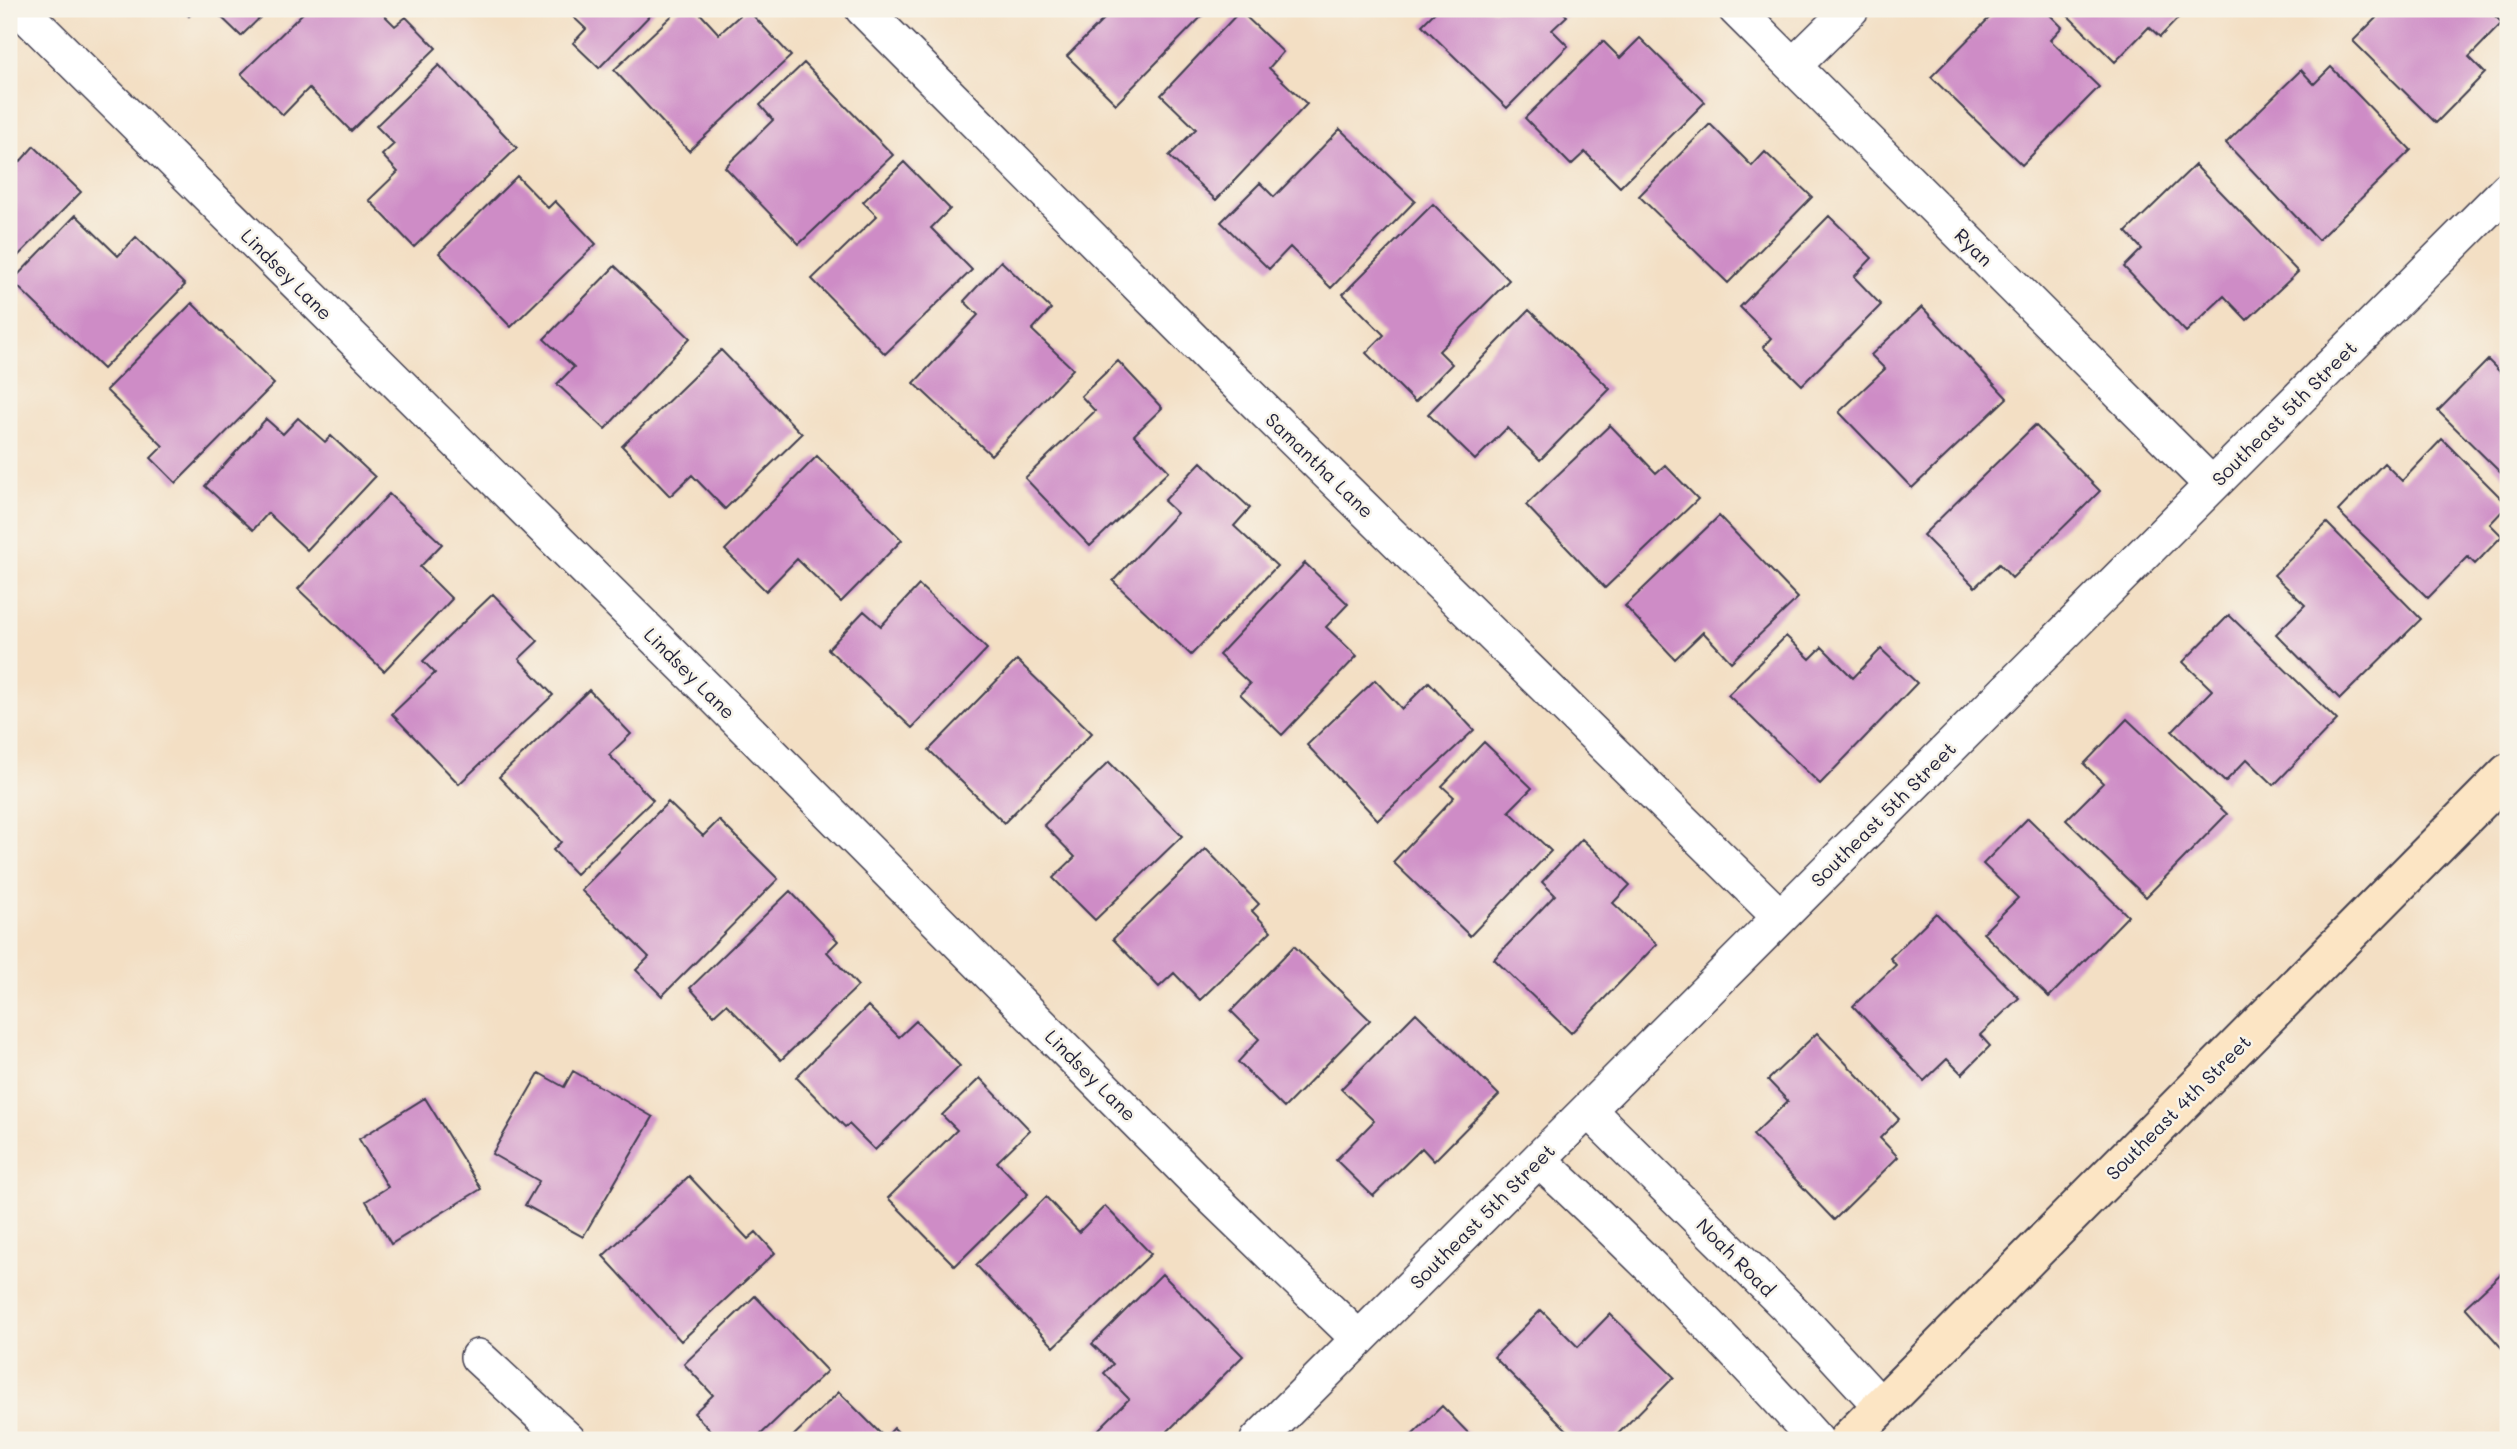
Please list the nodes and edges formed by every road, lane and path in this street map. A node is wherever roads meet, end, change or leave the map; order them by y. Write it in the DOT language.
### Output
graph roads {
  1 [pos="20,9"];
  2 [pos="863,9"];
  3 [pos="1736,9"];
  4 [pos="1851,9"];
  5 [pos="1793,66"];
  6 [pos="2508,189"];
  7 [pos="2212,485"];
  8 [pos="2508,773"];
  9 [pos="1780,917"];
  10 [pos="1588,1110"];
  11 [pos="1539,1160"];
  12 [pos="1359,1339"];
  13 [pos="478,1357"];
  14 [pos="1881,1406"];
  15 [pos="568,1440"];
  16 [pos="1258,1440"];
  17 [pos="1816,1440"];
  18 [pos="1848,1440"];
  1 -- 12 [label="street, Lindsey Lane"];
  2 -- 9 [label="street, Samantha Lane"];
  3 -- 5 [label="street, Ryan"];
  4 -- 5 [label="street"];
  5 -- 7 [label="street, Ryan"];
  6 -- 7 [label="street, Southeast 5th Street"];
  7 -- 9 [label="street, Southeast 5th Street"];
  8 -- 14 [label="main road, Southeast 4th Street"];
  9 -- 10 [label="street, Southeast 5th Street"];
  10 -- 11 [label="street, Southeast 5th Street"];
  10 -- 14 [label="street, Noah Road"];
  11 -- 12 [label="street, Southeast 5th Street"];
  11 -- 17 [label="street"];
  12 -- 16 [label="street, Southeast 5th Street"];
  13 -- 15 [label="street"];
  14 -- 18 [label="main road, Southeast 4th Street"];
}
